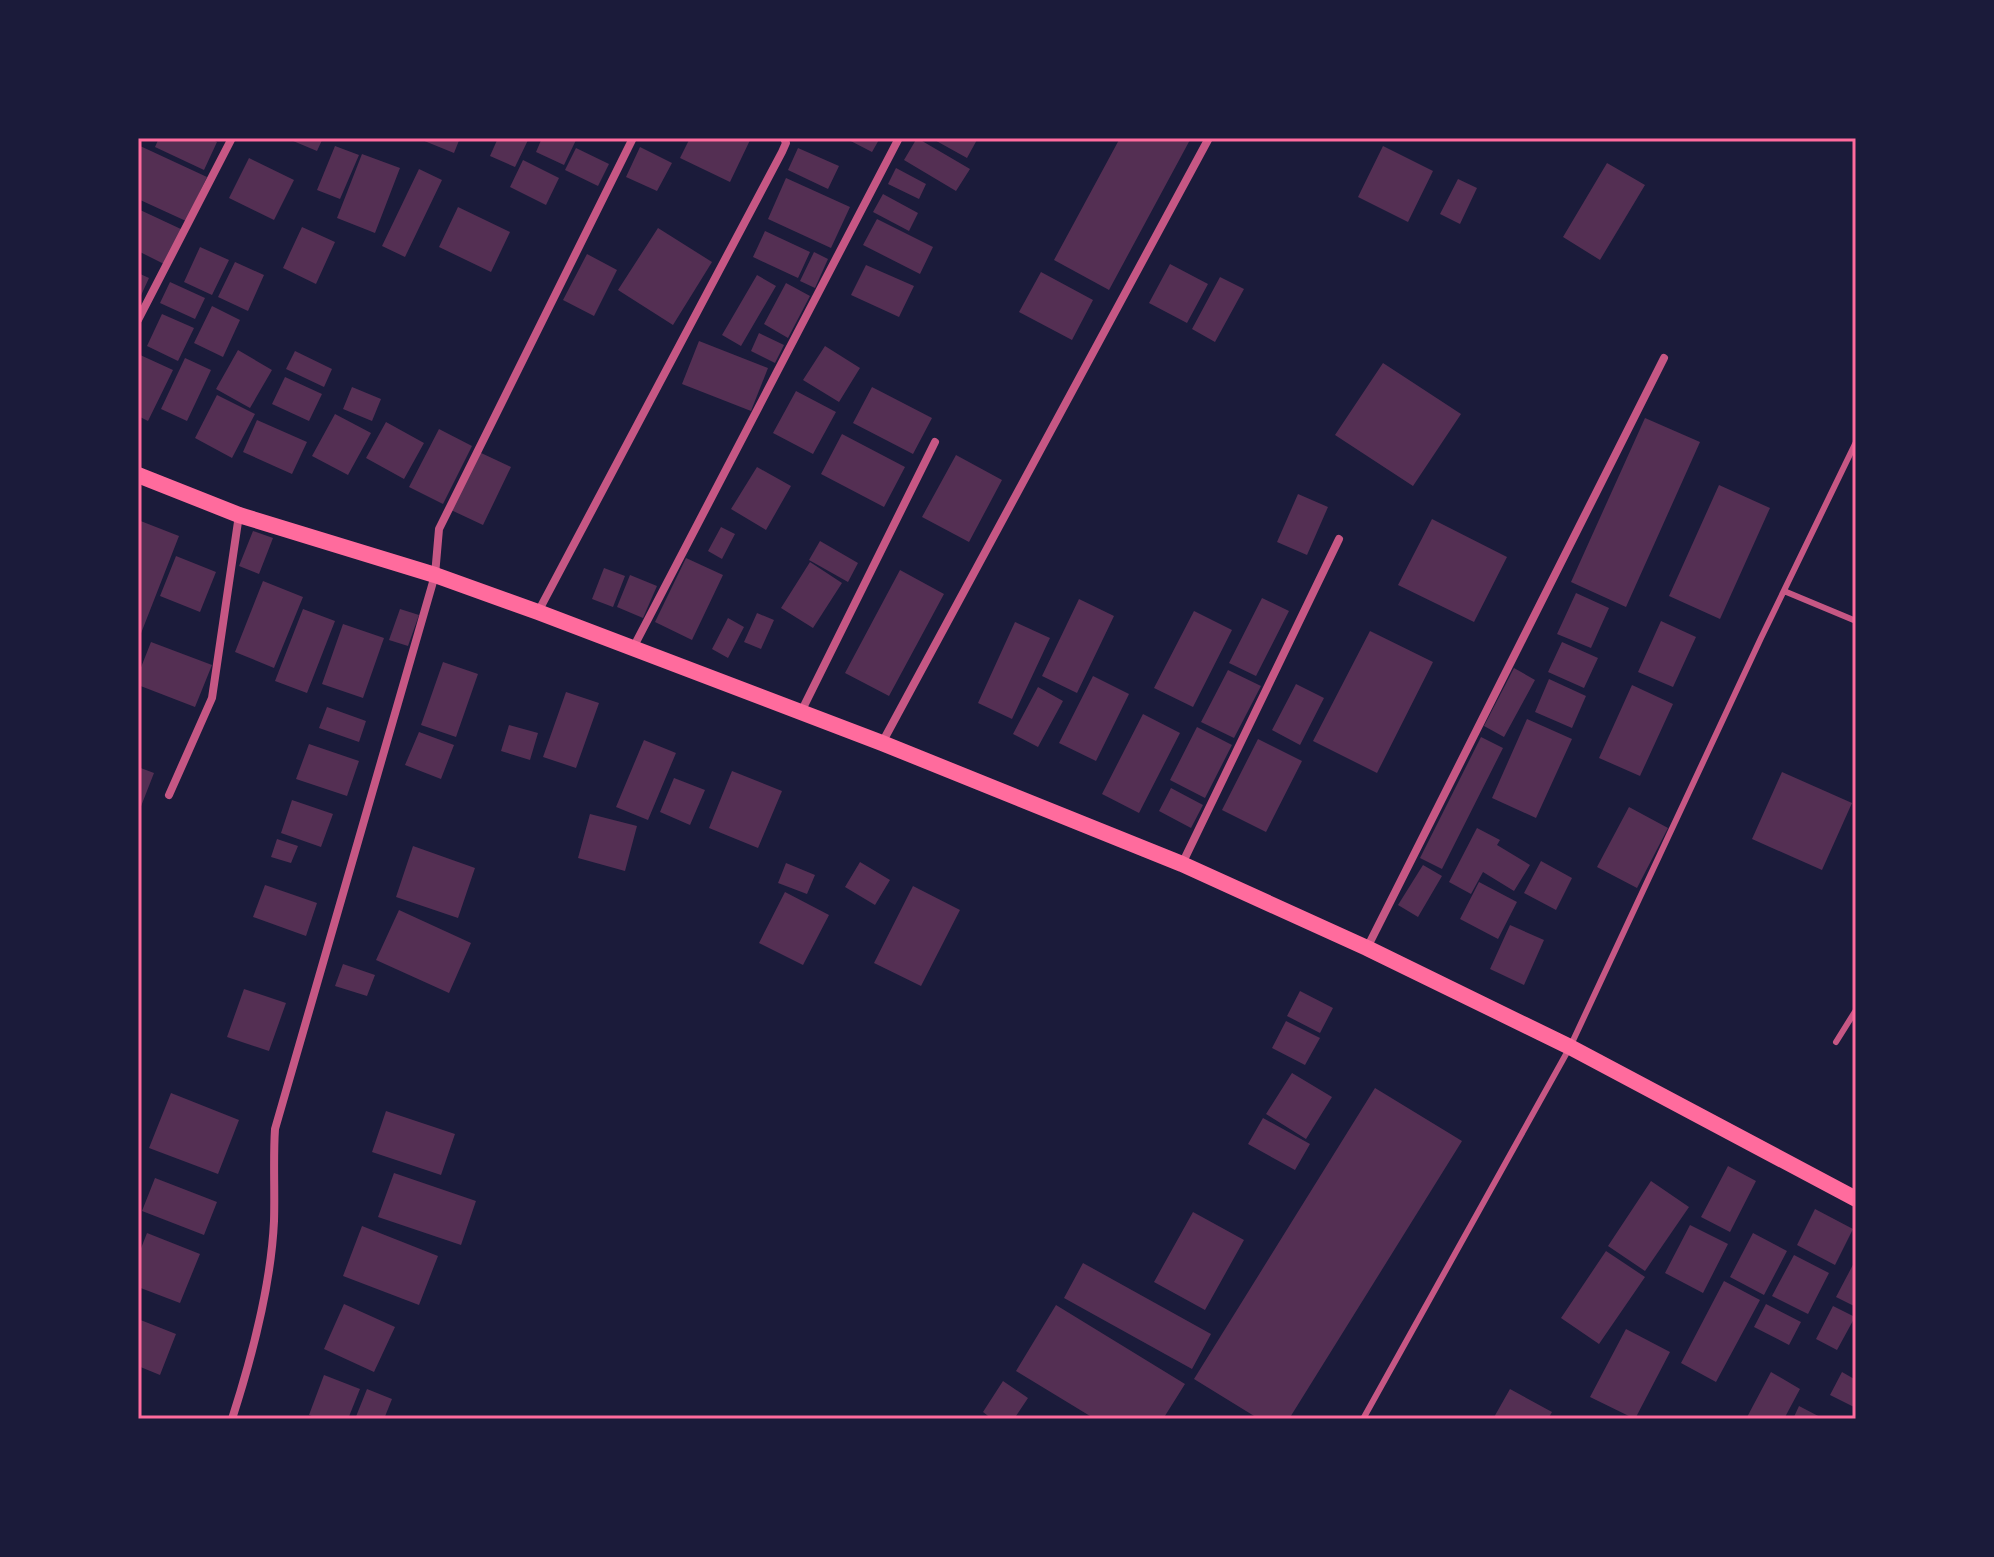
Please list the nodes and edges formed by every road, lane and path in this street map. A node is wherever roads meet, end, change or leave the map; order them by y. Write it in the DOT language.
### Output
graph roads {
  1 [pos="232,138"];
  2 [pos="633,138"];
  3 [pos="784,138"];
  4 [pos="899,138"];
  5 [pos="1209,138"];
  6 [pos="138,320"];
  7 [pos="1664,358"];
  8 [pos="935,442"];
  9 [pos="1856,442"];
  10 [pos="138,475"];
  11 [pos="239,515"];
  12 [pos="1339,539"];
  13 [pos="435,575"];
  14 [pos="1784,591"];
  15 [pos="538,612"];
  16 [pos="1856,621"];
  17 [pos="632,649"];
  18 [pos="801,713"];
  19 [pos="882,743"];
  20 [pos="169,795"];
  21 [pos="1182,864"];
  22 [pos="1367,948"];
  23 [pos="1856,1010"];
  24 [pos="1836,1042"];
  25 [pos="1570,1047"];
  26 [pos="1856,1199"];
  27 [pos="232,1419"];
  28 [pos="1363,1419"];
  1 -- 6 [label="street"];
  2 -- 13 [label="street"];
  3 -- 15 [label="street"];
  4 -- 17 [label="street"];
  5 -- 19 [label="street"];
  7 -- 22 [label="street"];
  8 -- 18 [label="street"];
  9 -- 14 [label="lane"];
  10 -- 11 [label="main road"];
  11 -- 13 [label="main road"];
  11 -- 20 [label="street"];
  12 -- 21 [label="street"];
  13 -- 15 [label="main road"];
  13 -- 27 [label="street"];
  14 -- 16 [label="lane"];
  14 -- 25 [label="lane"];
  15 -- 17 [label="main road"];
  17 -- 18 [label="main road"];
  18 -- 19 [label="main road"];
  19 -- 21 [label="main road"];
  21 -- 22 [label="main road"];
  22 -- 25 [label="main road"];
  23 -- 24 [label="lane"];
  25 -- 26 [label="main road"];
  25 -- 28 [label="lane"];
}
